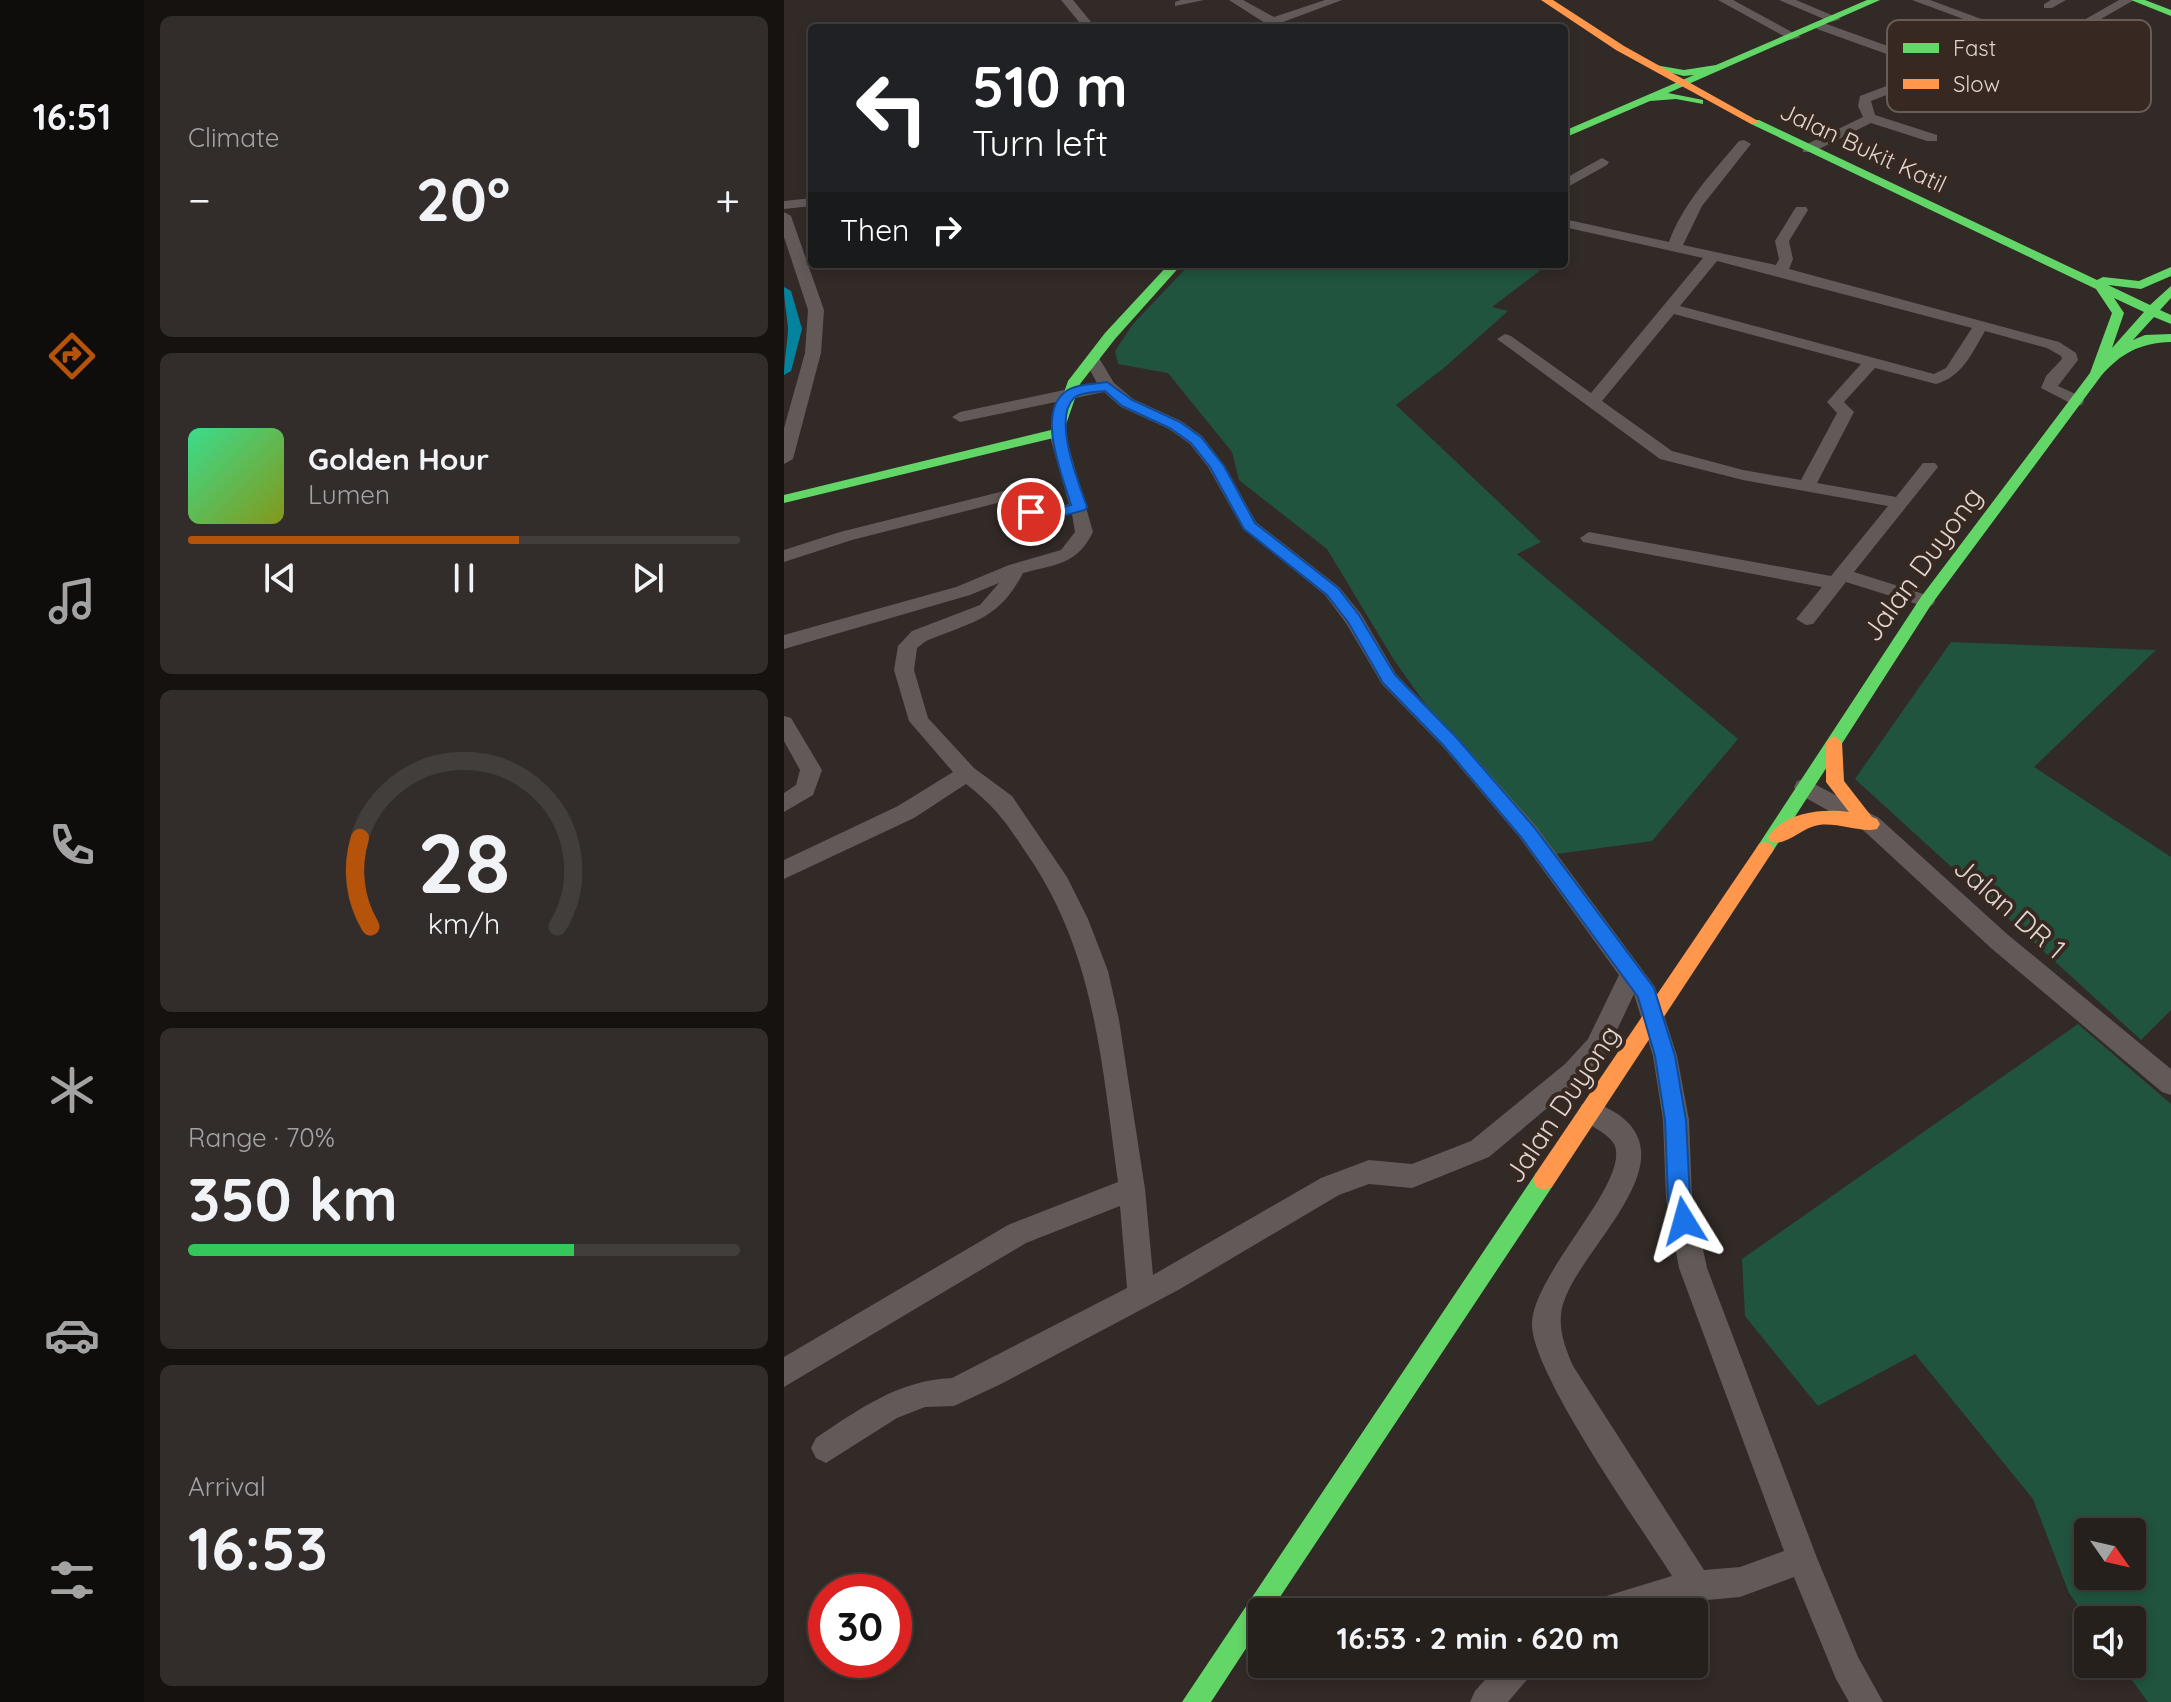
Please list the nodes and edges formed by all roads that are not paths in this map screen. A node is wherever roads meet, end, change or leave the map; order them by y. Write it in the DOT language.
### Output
graph roads {
  1 [pos="1067,0"];
  2 [pos="1198,0"];
  3 [pos="1235,0"];
  4 [pos="1336,0"];
  5 [pos="1548,0"];
  6 [pos="1724,0"];
  7 [pos="1785,0"];
  8 [pos="1918,0"];
  9 [pos="2128,0"];
  10 [pos="2136,0"];
  11 [pos="1869,1"];
  12 [pos="1179,4"];
  13 [pos="2171,13"];
  14 [pos="1978,20"];
  15 [pos="2090,20"];
  16 [pos="1272,22"];
  17 [pos="1828,22"];
  18 [pos="1087,24"];
  19 [pos="1276,24"];
  20 [pos="1795,37"];
  21 [pos="1887,47"];
  22 [pos="1637,59"];
  23 [pos="1719,68"];
  24 [pos="1677,83"];
  25 [pos="1887,90"];
  26 [pos="1645,98"];
  27 [pos="1870,118"];
  28 [pos="1747,120"];
  29 [pos="1568,133"];
  30 [pos="1932,138"];
  31 [pos="1744,144"];
  32 [pos="1808,149"];
  33 [pos="1602,162"];
  34 [pos="1568,183"];
  35 [pos="808,202"];
  36 [pos="784,205"];
  37 [pos="1801,210"];
  38 [pos="784,216"];
  39 [pos="1568,224"];
  40 [pos="808,233"];
  41 [pos="789,234"];
  42 [pos="1675,247"];
  43 [pos="1713,256"];
  44 [pos="2043,259"];
  45 [pos="1172,268"];
  46 [pos="1781,271"];
  47 [pos="2171,271"];
  48 [pos="2101,287"];
  49 [pos="2171,290"];
  50 [pos="1671,308"];
  51 [pos="2152,311"];
  52 [pos="2171,320"];
  53 [pos="1981,326"];
  54 [pos="2171,338"];
  55 [pos="1505,339"];
  56 [pos="2112,355"];
  57 [pos="1093,361"];
  58 [pos="1870,363"];
  59 [pos="2096,373"];
  60 [pos="1107,386"];
  61 [pos="1069,395"];
  62 [pos="2076,401"];
  63 [pos="1593,402"];
  64 [pos="960,417"];
  65 [pos="1057,433"];
  66 [pos="784,459"];
  67 [pos="1929,467"];
  68 [pos="1807,486"];
  69 [pos="784,499"];
  70 [pos="1901,503"];
  71 [pos="1079,507"];
  72 [pos="1589,538"];
  73 [pos="784,556"];
  74 [pos="1016,569"];
  75 [pos="1838,579"];
  76 [pos="1926,601"];
  77 [pos="1806,619"];
  78 [pos="784,642"];
  79 [pos="784,723"];
  80 [pos="1834,742"];
  81 [pos="967,773"];
  82 [pos="1805,787"];
  83 [pos="784,804"];
  84 [pos="1867,820"];
  85 [pos="1765,850"];
  86 [pos="784,870"];
  87 [pos="1632,973"];
  88 [pos="1655,1016"];
  89 [pos="2171,1084"];
  90 [pos="1591,1112"];
  91 [pos="1132,1189"];
  92 [pos="1141,1293"];
  93 [pos="784,1373"];
  94 [pos="826,1448"];
  95 [pos="1802,1559"];
  96 [pos="1696,1586"];
  97 [pos="1642,1598"];
  98 [pos="1507,1678"];
  99 [pos="1195,1702"];
  100 [pos="1486,1702"];
  101 [pos="1867,1702"];
  1 -- 18 [label="street"];
  2 -- 12 [label="street"];
  3 -- 16 [label="street"];
  4 -- 16 [label="street"];
  5 -- 22 [label="main road, Jalan Bukit Katil"];
  6 -- 20 [label="street"];
  7 -- 17 [label="street"];
  8 -- 14 [label="street"];
  9 -- 15 [label="street"];
  10 -- 13 [label="main road"];
  11 -- 17 [label="main road"];
  16 -- 19 [label="street"];
  17 -- 20 [label="main road"];
  17 -- 21 [label="street"];
  20 -- 23 [label="main road"];
  22 -- 23 [label="main road"];
  22 -- 24 [label="main road, Jalan Bukit Katil"];
  22 -- 26 [label="main road"];
  23 -- 24 [label="main road"];
  23 -- 28 [label="main road"];
  24 -- 26 [label="main road"];
  24 -- 28 [label="main road, Jalan Bukit Katil"];
  25 -- 27 [label="street"];
  26 -- 28 [label="main road"];
  26 -- 29 [label="main road"];
  27 -- 30 [label="street"];
  27 -- 32 [label="street"];
  28 -- 32 [label="main road, Jalan Bukit Katil"];
  31 -- 42 [label="street"];
  32 -- 44 [label="main road, Jalan Bukit Katil"];
  33 -- 34 [label="street"];
  35 -- 36 [label="street"];
  37 -- 46 [label="street"];
  38 -- 41 [label="street"];
  39 -- 42 [label="street"];
  40 -- 41 [label="street"];
  41 -- 66 [label="street"];
  42 -- 43 [label="street"];
  43 -- 46 [label="street"];
  43 -- 50 [label="street"];
  44 -- 47 [label="main road"];
  44 -- 48 [label="main road, Jalan Bukit Katil"];
  45 -- 57 [label="main road"];
  46 -- 53 [label="street"];
  48 -- 51 [label="main road, Jalan Bukit Katil"];
  48 -- 59 [label="main road"];
  49 -- 51 [label="main road, Jalan Duyong"];
  50 -- 58 [label="street"];
  50 -- 63 [label="street"];
  51 -- 52 [label="main road, Jalan Bukit Katil"];
  51 -- 56 [label="main road, Jalan Duyong"];
  53 -- 58 [label="street"];
  53 -- 62 [label="street"];
  54 -- 56 [label="main road"];
  55 -- 63 [label="street"];
  56 -- 59 [label="main road, Jalan Duyong"];
  57 -- 60 [label="street"];
  57 -- 61 [label="main road"];
  58 -- 68 [label="street"];
  59 -- 62 [label="main road, Jalan Duyong"];
  60 -- 61 [label="street"];
  60 -- 87 [label="street"];
  61 -- 64 [label="street"];
  61 -- 65 [label="main road"];
  62 -- 76 [label="main road, Jalan Duyong"];
  63 -- 68 [label="street"];
  65 -- 69 [label="main road"];
  65 -- 71 [label="street"];
  67 -- 70 [label="street"];
  68 -- 70 [label="street"];
  70 -- 75 [label="street"];
  71 -- 73 [label="street"];
  71 -- 74 [label="street"];
  72 -- 75 [label="street"];
  74 -- 78 [label="street"];
  74 -- 81 [label="street"];
  75 -- 76 [label="street"];
  75 -- 77 [label="street"];
  76 -- 80 [label="main road, Jalan Duyong"];
  79 -- 83 [label="street"];
  80 -- 82 [label="main road, Jalan Duyong"];
  80 -- 84 [label="main road"];
  81 -- 86 [label="street"];
  81 -- 91 [label="street"];
  82 -- 84 [label="street, Jalan DR 1"];
  82 -- 85 [label="main road, Jalan Duyong"];
  84 -- 85 [label="main road"];
  84 -- 89 [label="street, Jalan DR 1"];
  85 -- 88 [label="main road, Jalan Duyong"];
  87 -- 88 [label="street"];
  87 -- 92 [label="street"];
  88 -- 90 [label="main road, Jalan Duyong"];
  88 -- 95 [label="street"];
  90 -- 96 [label="street"];
  90 -- 99 [label="main road, Jalan Duyong"];
  91 -- 92 [label="street"];
  91 -- 93 [label="street"];
  92 -- 94 [label="street"];
  95 -- 96 [label="street"];
  95 -- 101 [label="street"];
  96 -- 97 [label="street"];
  98 -- 100 [label="street"];
}
